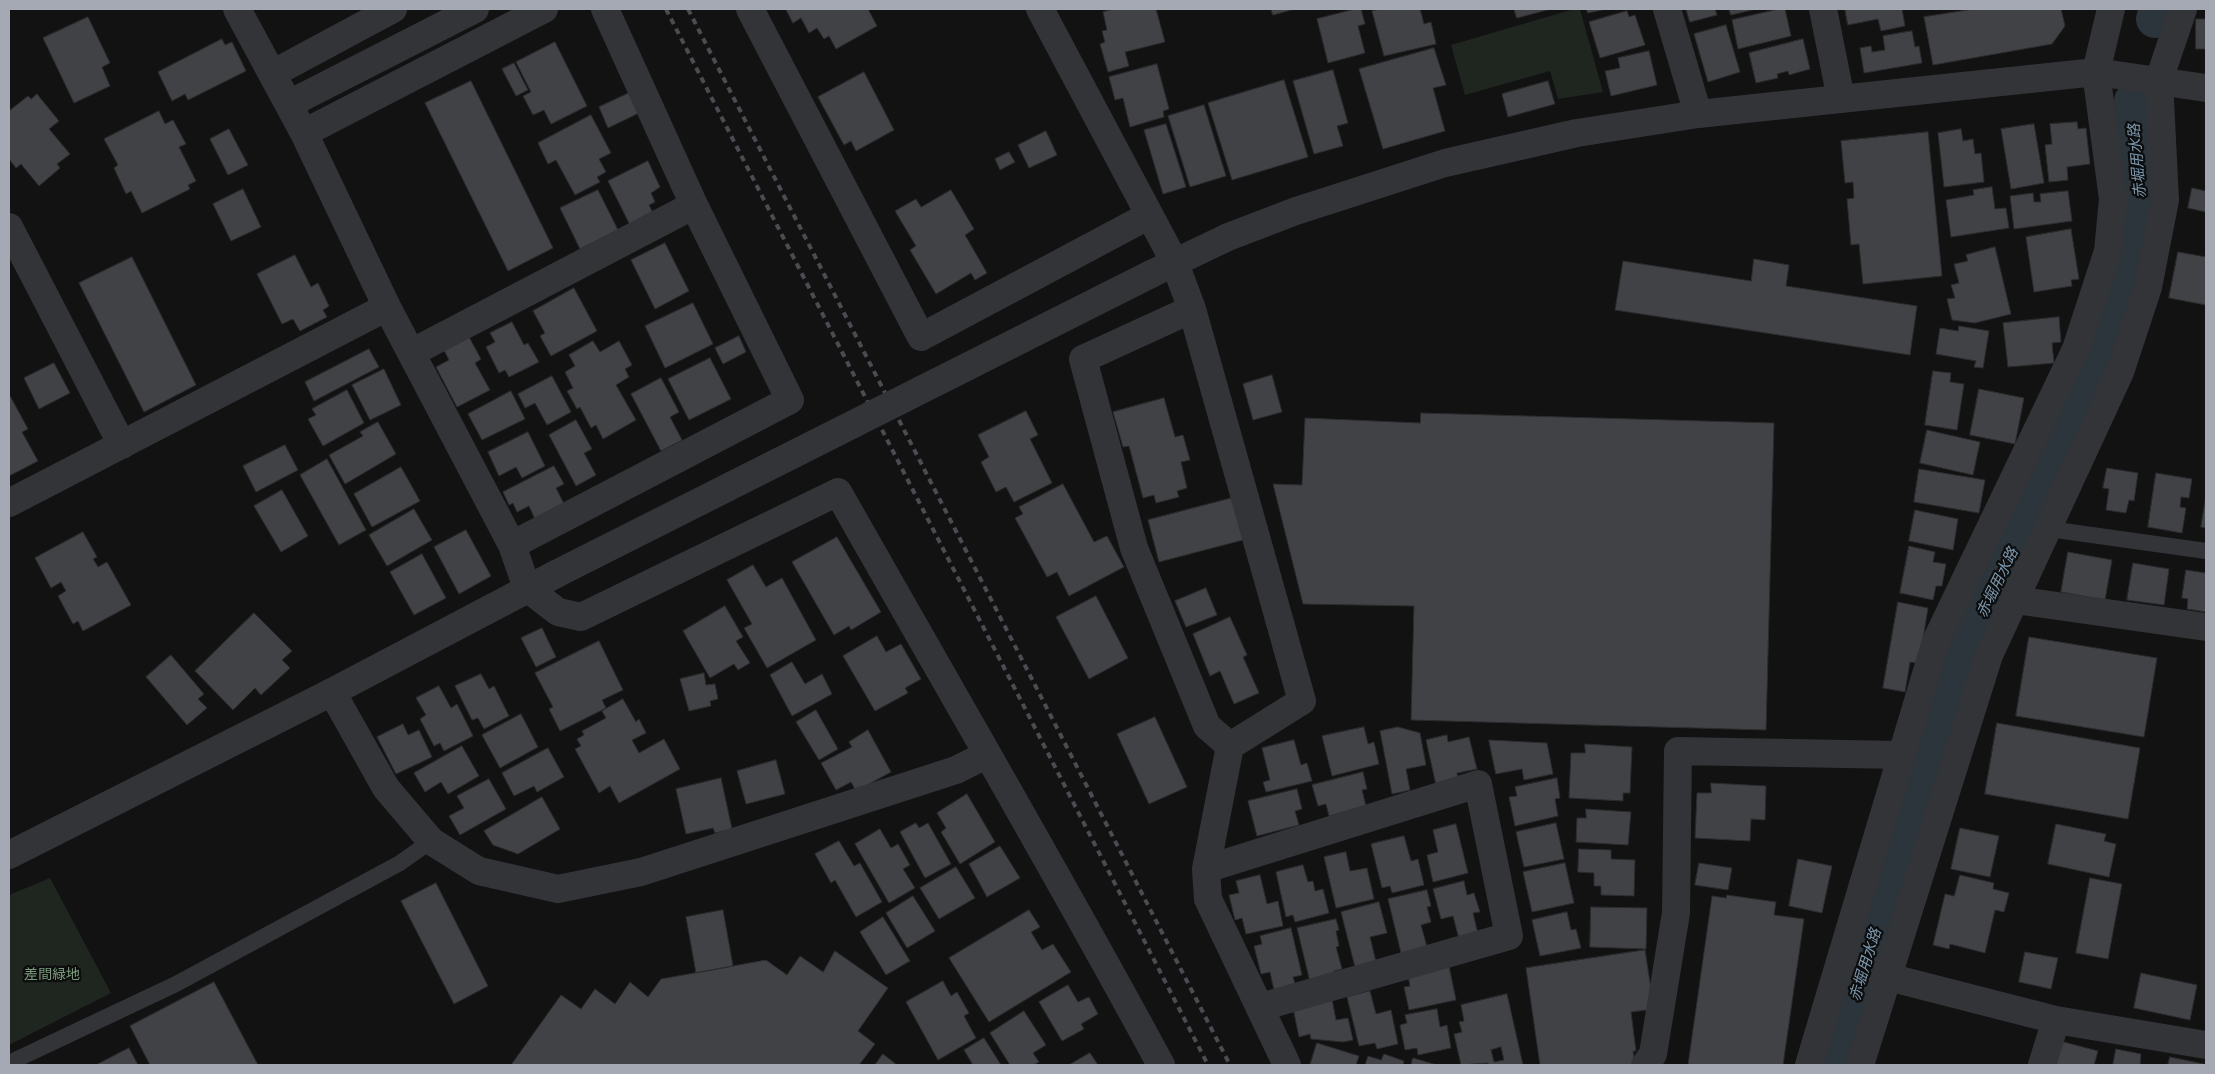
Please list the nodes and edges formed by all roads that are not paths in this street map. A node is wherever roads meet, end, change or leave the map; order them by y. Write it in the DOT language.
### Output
graph roads {
  1 [pos="237,9"];
  2 [pos="393,9"];
  3 [pos="475,9"];
  4 [pos="544,9"];
  5 [pos="605,9"];
  6 [pos="750,9"];
  7 [pos="1040,9"];
  8 [pos="1667,9"];
  9 [pos="1823,9"];
  10 [pos="2111,9"];
  11 [pos="2183,9"];
  12 [pos="2096,72"];
  13 [pos="272,74"];
  14 [pos="2159,80"];
  15 [pos="2206,88"];
  16 [pos="1842,99"];
  17 [pos="289,104"];
  18 [pos="1698,114"];
  19 [pos="304,133"];
  20 [pos="694,205"];
  21 [pos="1148,216"];
  22 [pos="9,226"];
  23 [pos="1162,267"];
  24 [pos="387,307"];
  25 [pos="1192,309"];
  26 [pos="411,353"];
  27 [pos="122,445"];
  28 [pos="9,503"];
  29 [pos="2049,529"];
  30 [pos="512,545"];
  31 [pos="2206,551"];
  32 [pos="526,588"];
  33 [pos="2015,600"];
  34 [pos="2206,627"];
  35 [pos="332,692"];
  36 [pos="1230,746"];
  37 [pos="986,755"];
  38 [pos="1901,755"];
  39 [pos="431,841"];
  40 [pos="9,855"];
  41 [pos="1206,869"];
  42 [pos="1841,962"];
  43 [pos="1888,976"];
  44 [pos="1261,1007"];
  45 [pos="2056,1020"];
  46 [pos="2206,1045"];
  47 [pos="9,1063"];
  48 [pos="1161,1065"];
  49 [pos="1287,1065"];
  50 [pos="1645,1065"];
  51 [pos="1809,1065"];
  52 [pos="1860,1065"];
  53 [pos="2042,1065"];
  1 -- 13 [label="street"];
  2 -- 13 [label="street"];
  3 -- 17 [label="street"];
  4 -- 19 [label="street"];
  5 -- 20 [label="street"];
  6 -- 21 [label="street"];
  7 -- 21 [label="street"];
  8 -- 18 [label="street"];
  9 -- 16 [label="street"];
  10 -- 12 [label="street"];
  11 -- 14 [label="street"];
  12 -- 14 [label="street"];
  12 -- 16 [label="street"];
  12 -- 38 [label="street"];
  13 -- 17 [label="street"];
  14 -- 15 [label="street"];
  14 -- 29 [label="street"];
  16 -- 18 [label="street"];
  17 -- 19 [label="street"];
  18 -- 23 [label="street"];
  19 -- 24 [label="street"];
  20 -- 26 [label="street"];
  20 -- 30 [label="street"];
  21 -- 23 [label="street"];
  22 -- 27 [label="street"];
  23 -- 25 [label="street"];
  23 -- 32 [label="street, bridge"];
  24 -- 26 [label="street"];
  24 -- 27 [label="street"];
  25 -- 36 [label="street"];
  25 -- 36 [label="street"];
  26 -- 30 [label="street"];
  27 -- 28 [label="street"];
  29 -- 31 [label="lane"];
  29 -- 33 [label="street"];
  30 -- 32 [label="street"];
  32 -- 35 [label="street"];
  32 -- 37 [label="street"];
  33 -- 34 [label="street"];
  33 -- 43 [label="street"];
  35 -- 39 [label="street"];
  35 -- 40 [label="street"];
  36 -- 41 [label="street"];
  37 -- 39 [label="street"];
  37 -- 48 [label="street"];
  38 -- 42 [label="street"];
  38 -- 50 [label="street"];
  39 -- 47 [label="lane"];
  41 -- 44 [label="street"];
  41 -- 44 [label="street"];
  42 -- 43 [label="street"];
  42 -- 51 [label="street"];
  43 -- 45 [label="street"];
  43 -- 52 [label="street"];
  44 -- 49 [label="street"];
  45 -- 46 [label="street"];
  45 -- 53 [label="street"];
}
